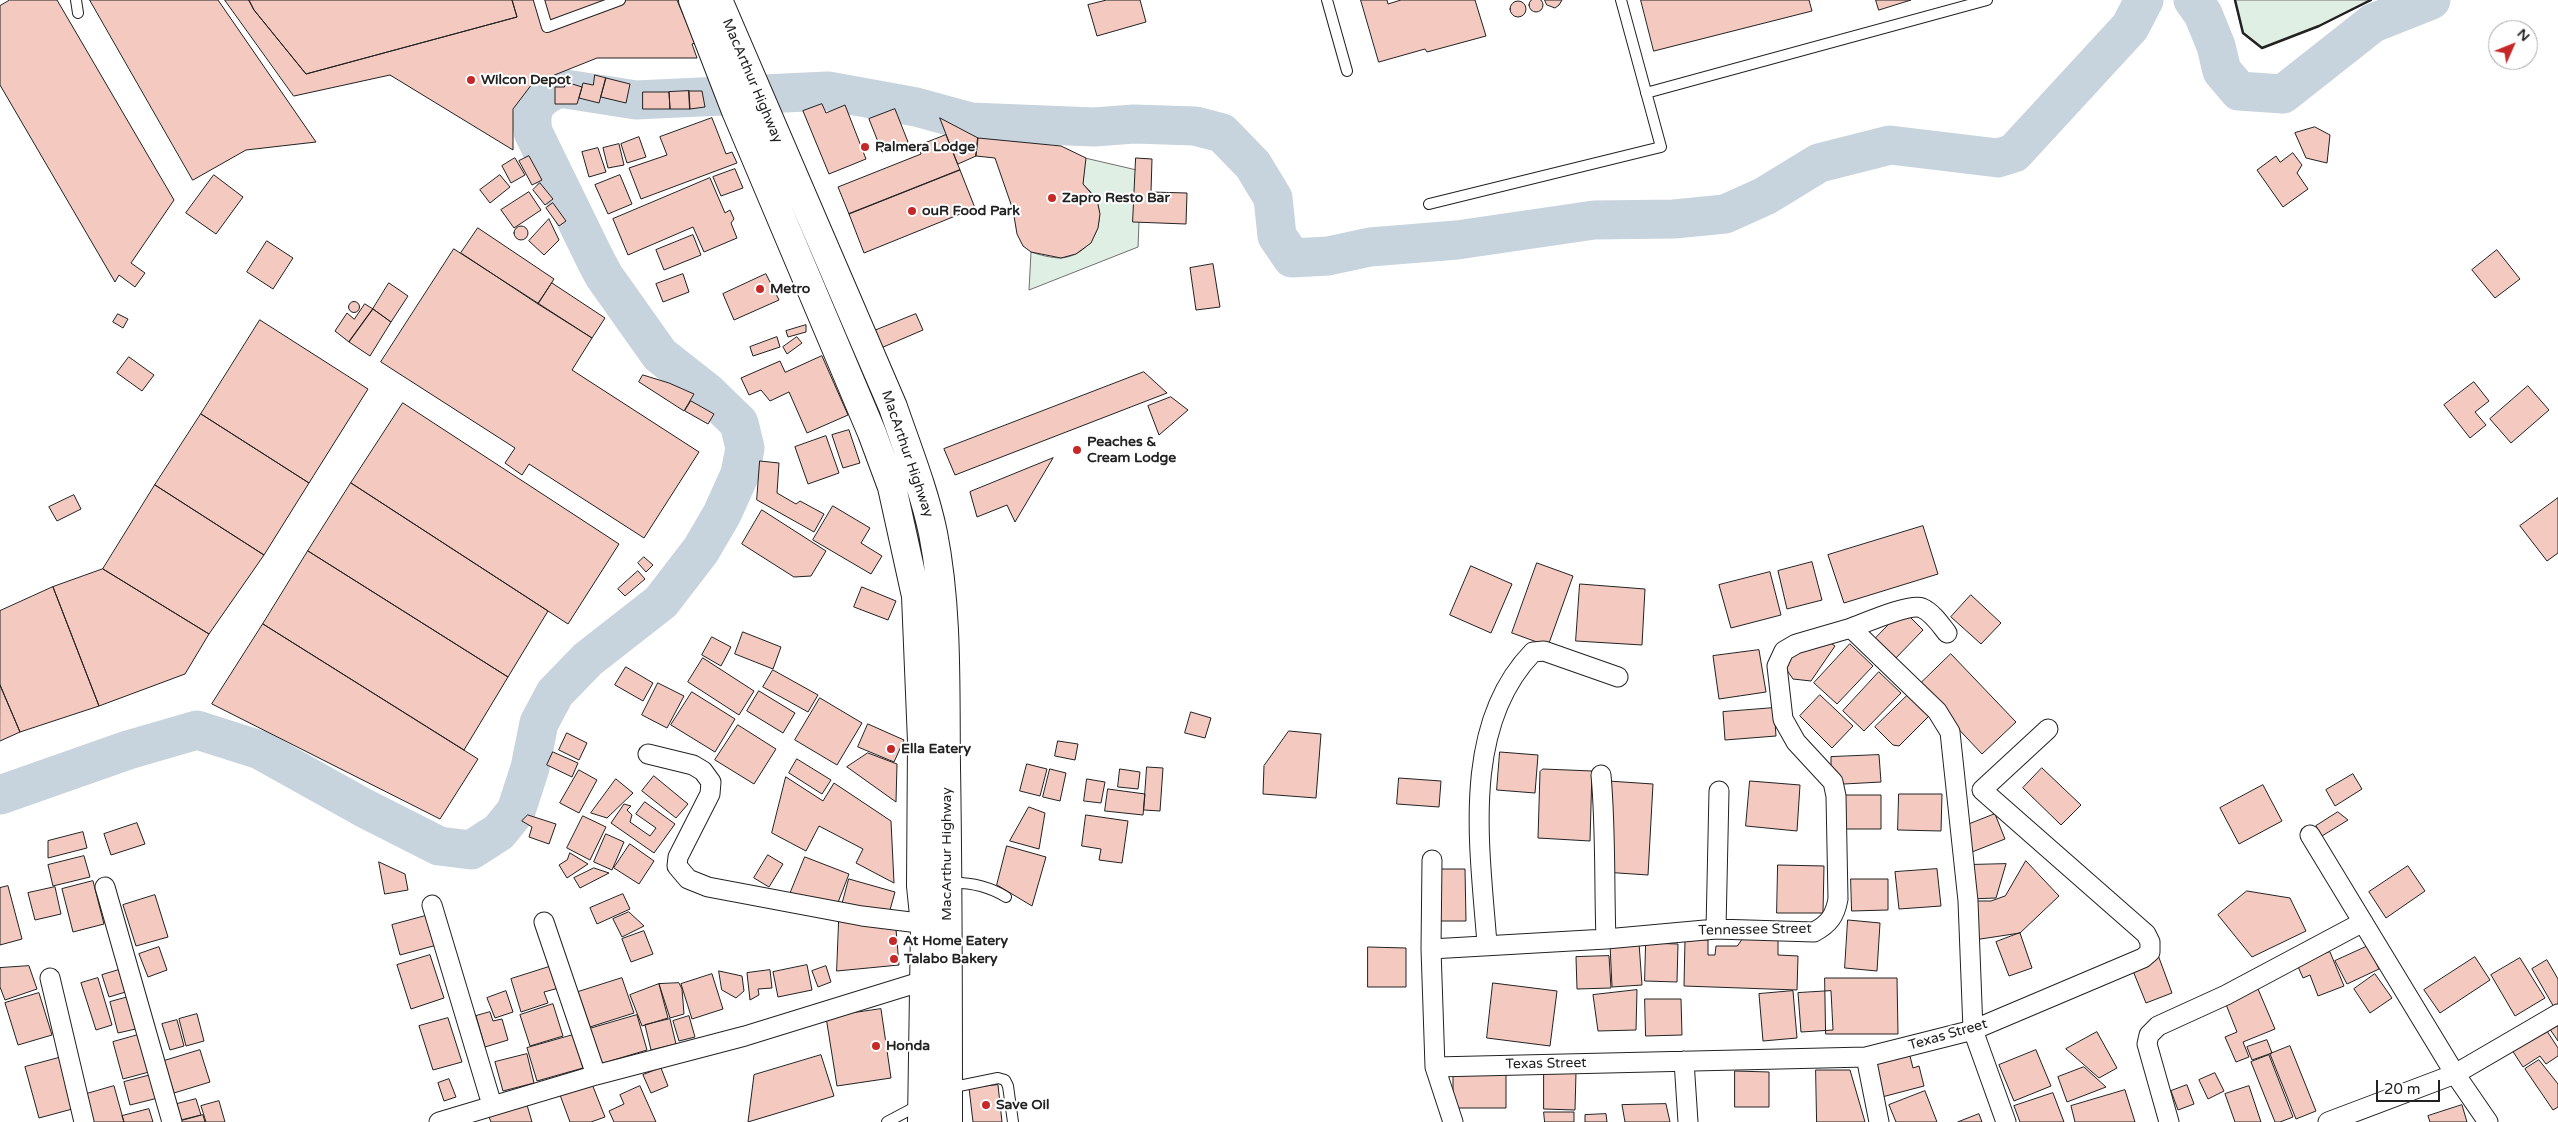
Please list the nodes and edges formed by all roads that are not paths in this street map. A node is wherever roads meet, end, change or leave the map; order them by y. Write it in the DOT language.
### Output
graph roads {
  1 [pos="76,0"];
  2 [pos="539,0"];
  3 [pos="620,0"];
  4 [pos="693,0"];
  5 [pos="718,0"];
  6 [pos="1327,0"];
  7 [pos="1621,0"];
  8 [pos="1987,0"];
  9 [pos="78,13"];
  10 [pos="719,33"];
  11 [pos="1347,71"];
  12 [pos="1646,93"];
  13 [pos="1429,204"];
  14 [pos="1851,628"];
  15 [pos="1947,633"];
  16 [pos="1618,677"];
  17 [pos="2048,729"];
  18 [pos="648,754"];
  19 [pos="1601,775"];
  20 [pos="1955,790"];
  21 [pos="1982,790"];
  22 [pos="1719,791"];
  23 [pos="2310,835"];
  24 [pos="1432,860"];
  25 [pos="934,884"];
  26 [pos="105,887"];
  27 [pos="1006,897"];
  28 [pos="432,905"];
  29 [pos="544,922"];
  30 [pos="2363,922"];
  31 [pos="936,925"];
  32 [pos="1716,929"];
  33 [pos="1606,939"];
  34 [pos="1487,944"];
  35 [pos="1431,949"];
  36 [pos="949,975"];
  37 [pos="50,978"];
  38 [pos="923,980"];
  39 [pos="2558,1014"];
  40 [pos="1973,1030"];
  41 [pos="1866,1057"];
  42 [pos="1684,1061"];
  43 [pos="1435,1067"];
  44 [pos="2456,1074"];
  45 [pos="596,1075"];
  46 [pos="948,1088"];
  47 [pos="492,1105"];
  48 [pos="922,1113"];
  49 [pos="84,1122"];
  50 [pos="172,1122"];
  51 [pos="439,1122"];
  52 [pos="887,1122"];
  53 [pos="948,1122"];
  54 [pos="1013,1122"];
  55 [pos="1453,1122"];
  56 [pos="1688,1122"];
  57 [pos="1880,1122"];
  58 [pos="2006,1122"];
  59 [pos="2169,1122"];
  60 [pos="2328,1122"];
  61 [pos="2488,1122"];
  1 -- 9 [label="lane"];
  2 -- 3 [label="lane"];
  4 -- 10 [label="highway, MacArthur Highway"];
  5 -- 10 [label="highway, MacArthur Highway"];
  6 -- 11 [label="lane"];
  7 -- 12 [label="lane"];
  8 -- 12 [label="lane"];
  10 -- 25 [label="highway, MacArthur Highway"];
  12 -- 13 [label="lane"];
  14 -- 15 [label="street, Tennessee Street"];
  14 -- 20 [label="street"];
  14 -- 32 [label="street, Tennessee Street"];
  16 -- 34 [label="street"];
  17 -- 21 [label="street"];
  18 -- 31 [label="street"];
  19 -- 33 [label="street"];
  20 -- 21 [label="street"];
  20 -- 40 [label="street"];
  21 -- 40 [label="street, Texas Street"];
  22 -- 32 [label="street"];
  23 -- 30 [label="street"];
  24 -- 35 [label="street"];
  25 -- 27 [label="lane"];
  25 -- 31 [label="highway, MacArthur Highway"];
  26 -- 50 [label="street"];
  28 -- 47 [label="street"];
  29 -- 45 [label="street"];
  30 -- 44 [label="street"];
  30 -- 59 [label="street"];
  31 -- 36 [label="highway, MacArthur Highway"];
  31 -- 38 [label="highway, MacArthur Highway"];
  32 -- 33 [label="street, Tennessee Street"];
  33 -- 34 [label="street, Tennessee Street"];
  34 -- 35 [label="street, Tennessee Street"];
  35 -- 43 [label="street"];
  36 -- 38 [label="street"];
  36 -- 46 [label="highway, MacArthur Highway"];
  37 -- 49 [label="street"];
  38 -- 45 [label="street"];
  38 -- 48 [label="highway, MacArthur Highway"];
  39 -- 44 [label="street"];
  40 -- 41 [label="street, Texas Street"];
  40 -- 58 [label="street"];
  41 -- 42 [label="street, Texas Street"];
  41 -- 57 [label="street"];
  42 -- 43 [label="street, Texas Street"];
  42 -- 56 [label="street"];
  43 -- 55 [label="street"];
  44 -- 60 [label="street"];
  44 -- 61 [label="street"];
  45 -- 47 [label="street"];
  46 -- 48 [label="lane"];
  46 -- 53 [label="highway, MacArthur Highway"];
  46 -- 54 [label="lane"];
  47 -- 51 [label="street"];
  48 -- 52 [label="lane"];
}
